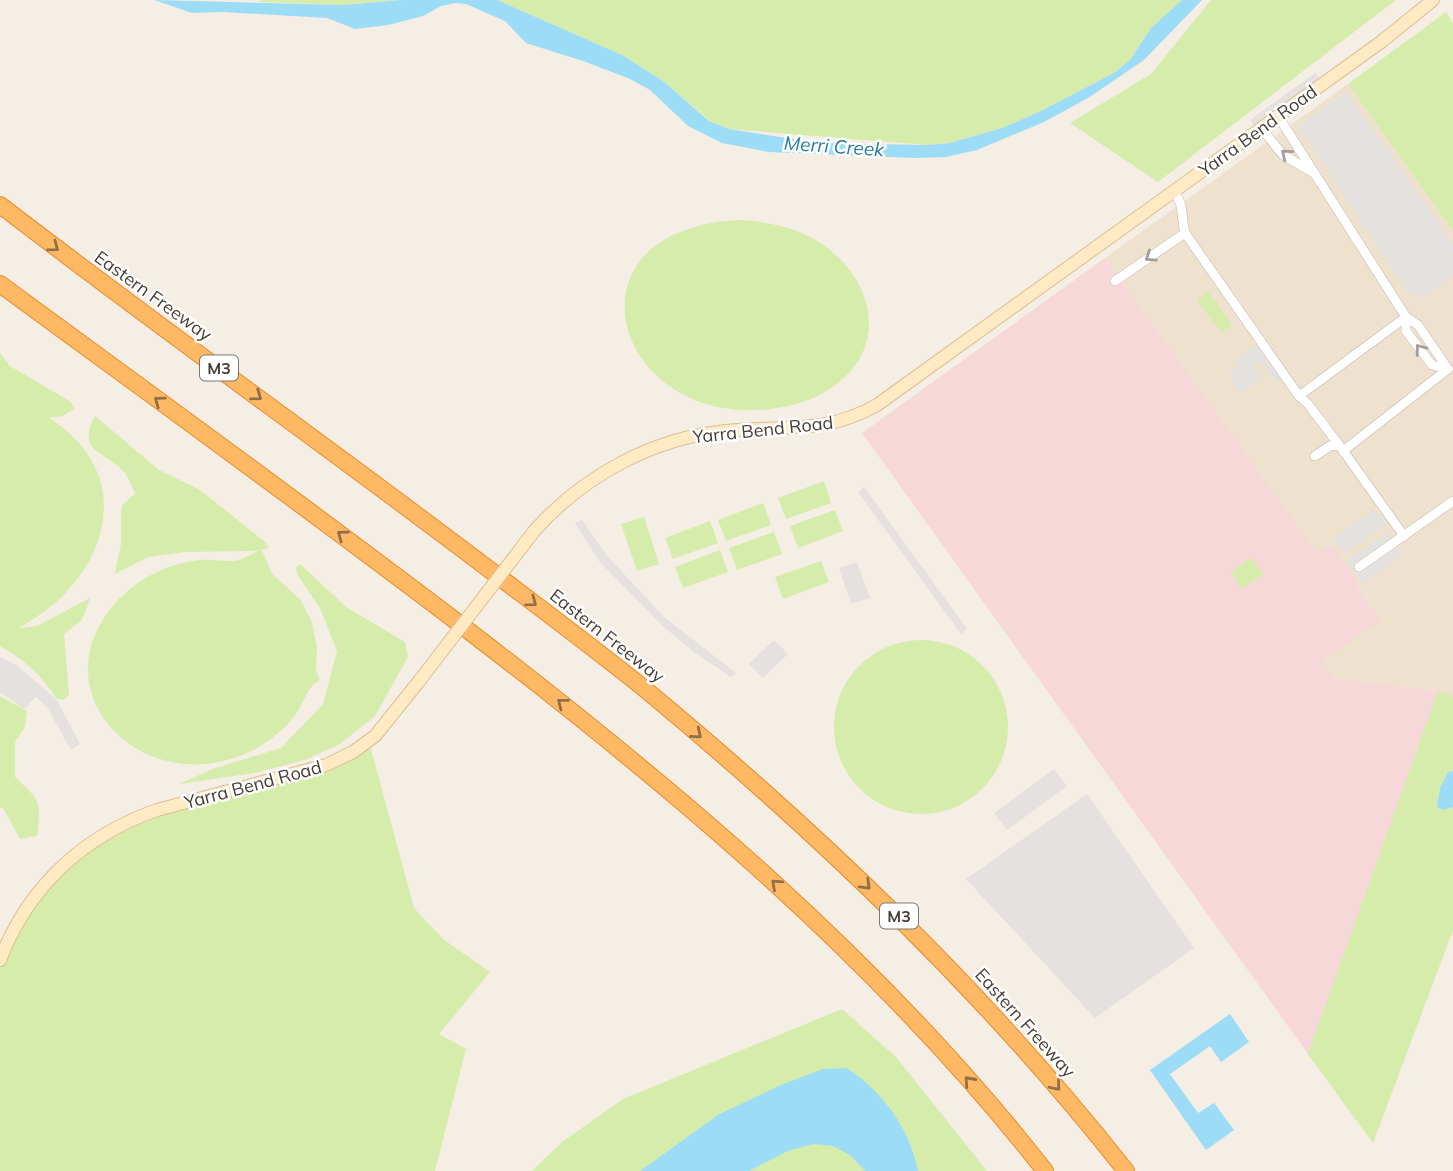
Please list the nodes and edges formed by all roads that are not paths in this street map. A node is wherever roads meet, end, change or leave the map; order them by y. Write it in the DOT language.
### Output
graph roads {
  1 [pos="1433,0"];
  2 [pos="1278,116"];
  3 [pos="1261,128"];
  4 [pos="1315,174"];
  5 [pos="1174,191"];
  6 [pos="0,205"];
  7 [pos="1185,233"];
  8 [pos="1115,281"];
  9 [pos="0,284"];
  10 [pos="1406,317"];
  11 [pos="1299,396"];
  12 [pos="1341,448"];
  13 [pos="1315,456"];
  14 [pos="1453,501"];
  15 [pos="1404,536"];
  16 [pos="1359,567"];
  17 [pos="0,960"];
  18 [pos="1045,1171"];
  19 [pos="1126,1171"];
  1 -- 2 [label="street, Yarra Bend Road"];
  2 -- 3 [label="street, Yarra Bend Road"];
  2 -- 4 [label="street"];
  4 -- 3 [label="street, one-way"];
  3 -- 5 [label="street, Yarra Bend Road"];
  4 -- 10 [label="street"];
  5 -- 7 [label="street"];
  5 -- 17 [label="street, Yarra Bend Road, bridge"];
  6 -- 19 [label="highway, Eastern Freeway / M3, one-way"];
  7 -- 8 [label="street, one-way"];
  7 -- 11 [label="street"];
  18 -- 9 [label="highway, one-way"];
  10 -- 11 [label="street"];
  10 -- 12 [label="street"];
  11 -- 12 [label="street"];
  12 -- 13 [label="street"];
  12 -- 15 [label="street"];
  14 -- 15 [label="street"];
  15 -- 16 [label="street"];
}
